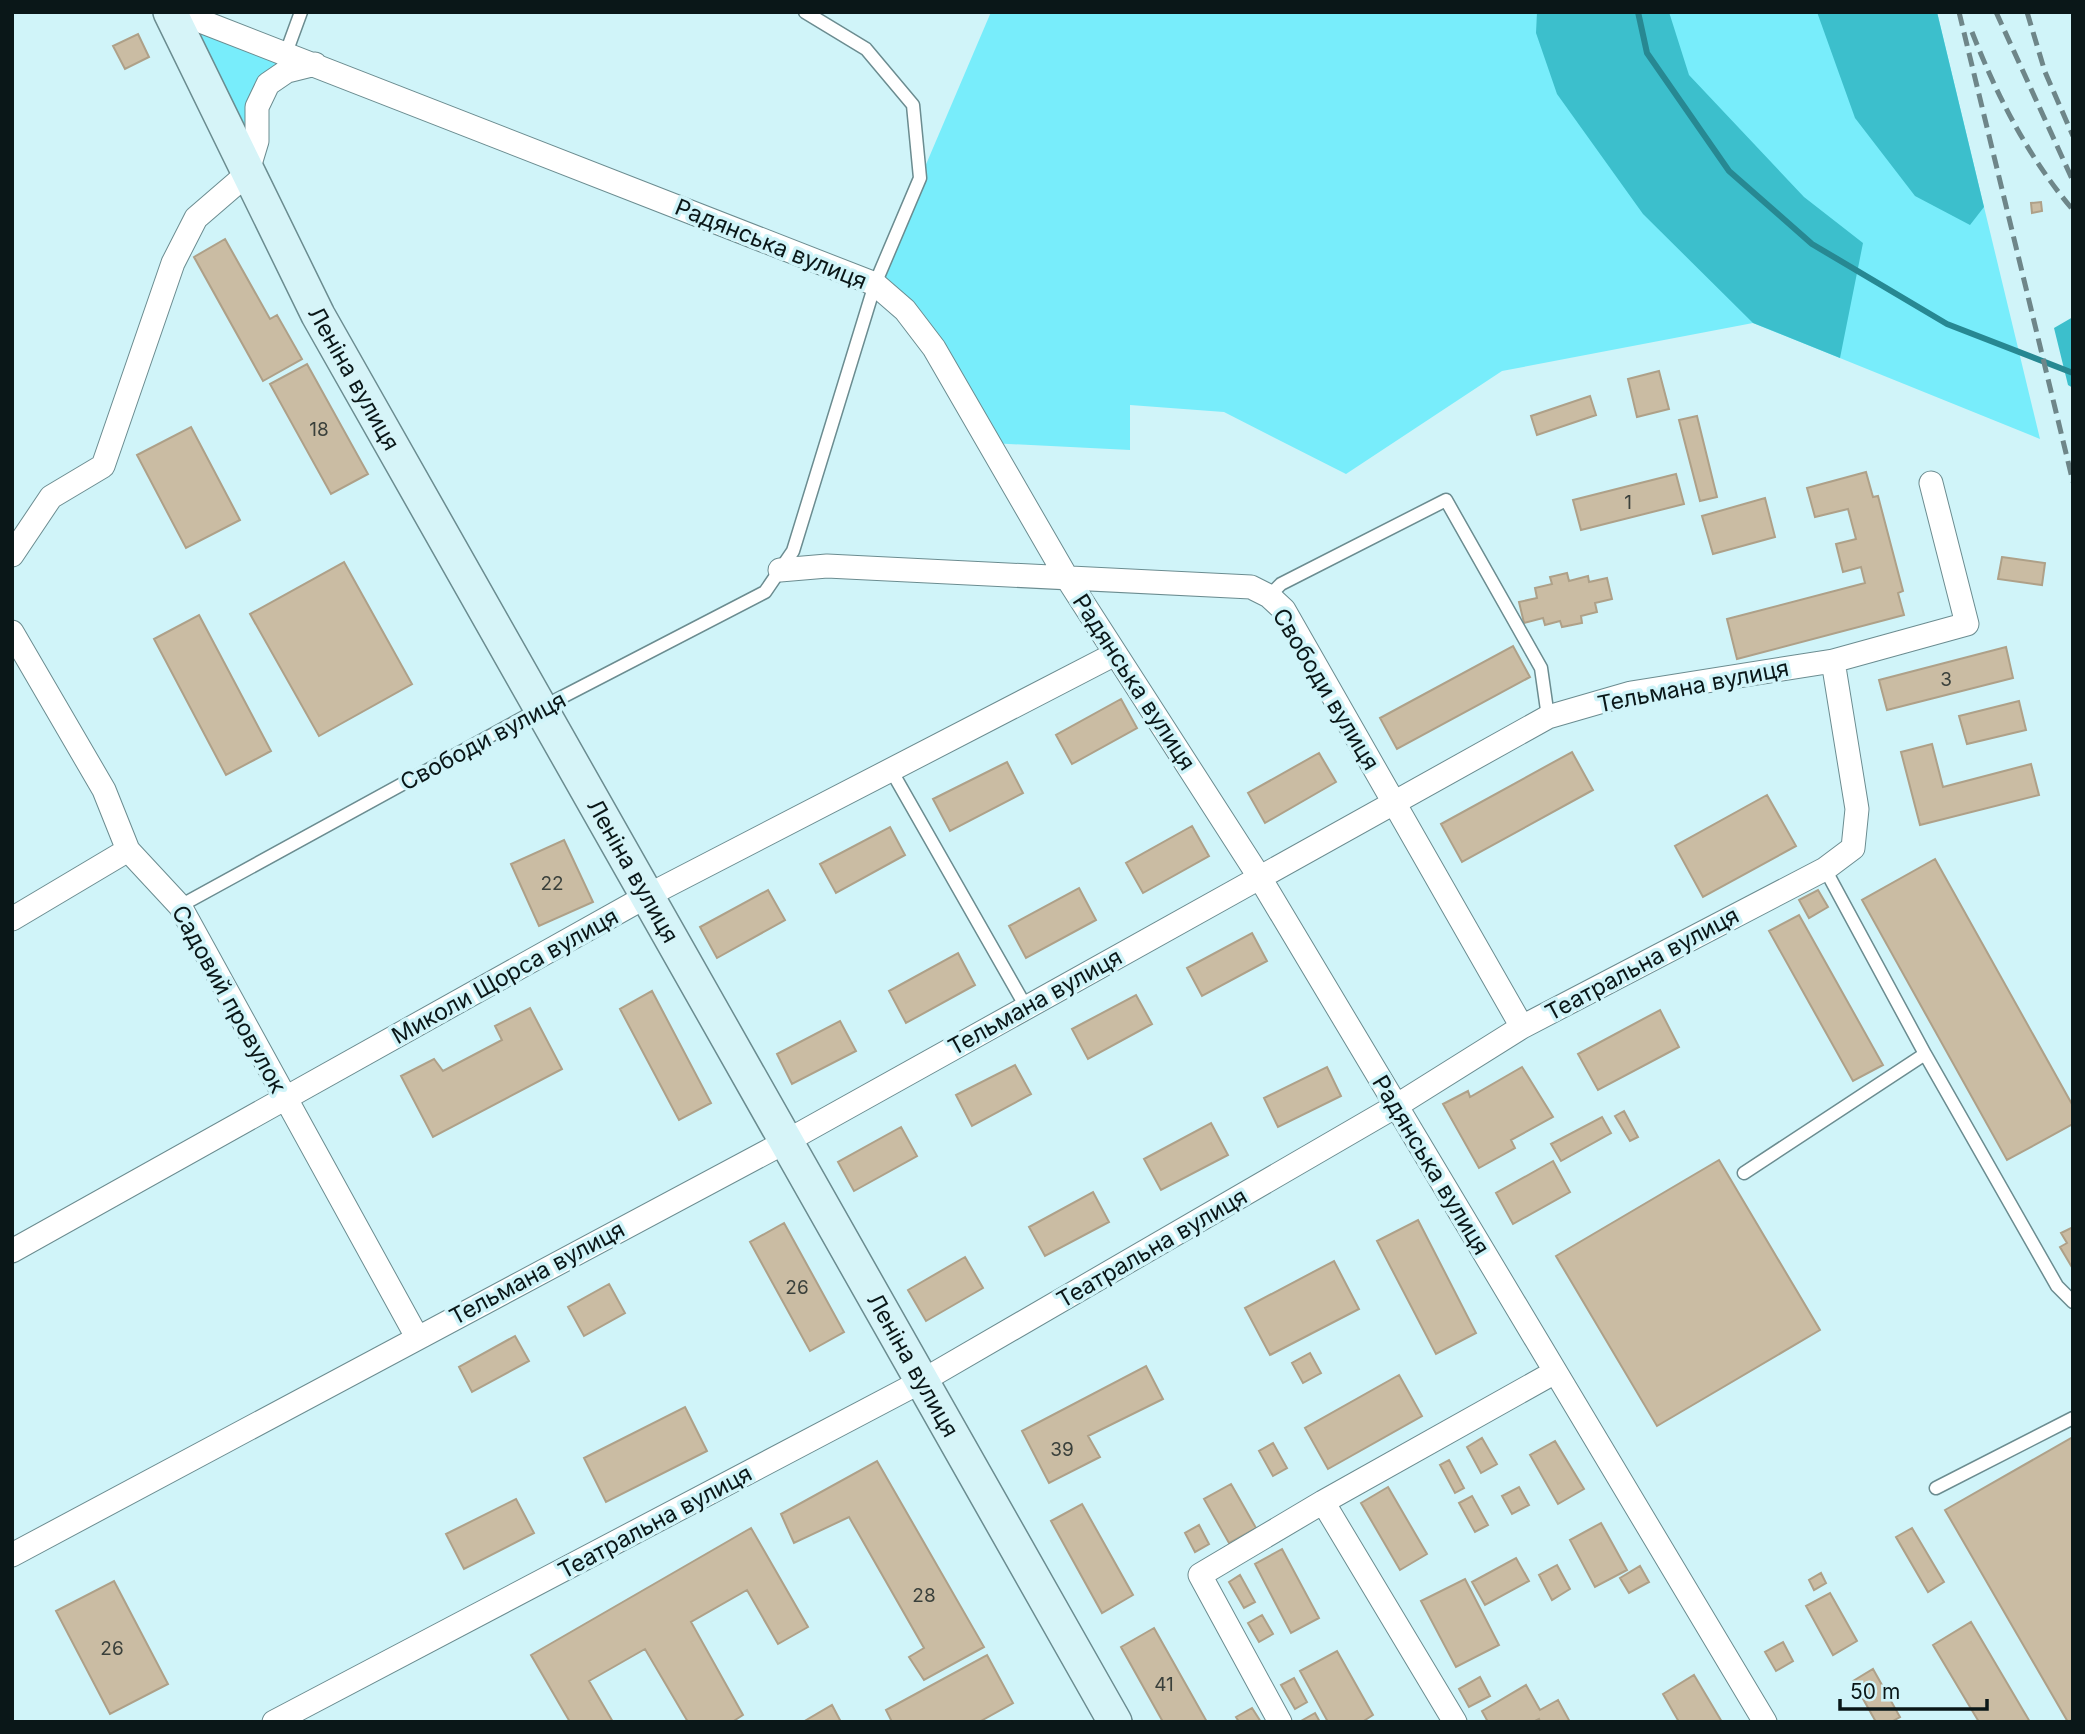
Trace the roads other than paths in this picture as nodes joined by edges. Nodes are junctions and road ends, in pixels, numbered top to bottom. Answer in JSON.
{"nodes":[{"id":1,"x":170,"y":12,"type":"edge"},
{"id":2,"x":188,"y":12,"type":"edge"},
{"id":3,"x":301,"y":12,"type":"edge"},
{"id":4,"x":805,"y":12,"type":"edge"},
{"id":5,"x":286,"y":53,"type":"junction"},
{"id":6,"x":315,"y":64,"type":"junction"},
{"id":7,"x":247,"y":174,"type":"junction"},
{"id":8,"x":875,"y":284,"type":"junction"},
{"id":9,"x":1931,"y":483,"type":"dead end"},
{"id":10,"x":12,"y":555,"type":"edge"},
{"id":11,"x":780,"y":570,"type":"junction"},
{"id":12,"x":1068,"y":578,"type":"junction"},
{"id":13,"x":1269,"y":596,"type":"junction"},
{"id":14,"x":12,"y":632,"type":"edge"},
{"id":15,"x":1115,"y":654,"type":"junction"},
{"id":16,"x":1833,"y":660,"type":"junction"},
{"id":17,"x":541,"y":708,"type":"junction"},
{"id":18,"x":1548,"y":717,"type":"junction"},
{"id":19,"x":891,"y":770,"type":"junction"},
{"id":20,"x":1392,"y":802,"type":"junction"},
{"id":21,"x":128,"y":850,"type":"junction"},
{"id":22,"x":1825,"y":869,"type":"junction"},
{"id":23,"x":1260,"y":878,"type":"junction"},
{"id":24,"x":648,"y":896,"type":"junction"},
{"id":25,"x":180,"y":906,"type":"junction"},
{"id":26,"x":12,"y":919,"type":"edge"},
{"id":27,"x":1026,"y":1007,"type":"junction"},
{"id":28,"x":1522,"y":1027,"type":"junction"},
{"id":29,"x":1925,"y":1054,"type":"junction"},
{"id":30,"x":285,"y":1098,"type":"junction"},
{"id":31,"x":1396,"y":1106,"type":"junction"},
{"id":32,"x":787,"y":1141,"type":"junction"},
{"id":33,"x":1744,"y":1173,"type":"dead end"},
{"id":34,"x":12,"y":1251,"type":"edge"},
{"id":35,"x":2073,"y":1302,"type":"edge"},
{"id":36,"x":417,"y":1337,"type":"junction"},
{"id":37,"x":1555,"y":1372,"type":"junction"},
{"id":38,"x":922,"y":1381,"type":"junction"},
{"id":39,"x":2073,"y":1418,"type":"edge"},
{"id":40,"x":1936,"y":1488,"type":"dead end"},
{"id":41,"x":1323,"y":1502,"type":"junction"},
{"id":42,"x":12,"y":1555,"type":"edge"},
{"id":43,"x":274,"y":1722,"type":"edge"},
{"id":44,"x":1115,"y":1722,"type":"edge"},
{"id":45,"x":1280,"y":1722,"type":"edge"},
{"id":46,"x":1455,"y":1722,"type":"edge"},
{"id":47,"x":1765,"y":1722,"type":"edge"}],
"edges":[{"from":1,"to":7,"type":"street","name":"Леніна вулиця"},
{"from":2,"to":5,"type":"street","name":"Радянська вулиця"},
{"from":3,"to":5,"type":"lane"},
{"from":4,"to":8,"type":"lane","name":"Свободи вулиця"},
{"from":5,"to":6,"type":"street","name":"Радянська вулиця"},
{"from":6,"to":7,"type":"street"},
{"from":6,"to":8,"type":"street","name":"Радянська вулиця"},
{"from":7,"to":10,"type":"street"},
{"from":7,"to":17,"type":"street","name":"Леніна вулиця"},
{"from":8,"to":11,"type":"lane","name":"Свободи вулиця"},
{"from":8,"to":12,"type":"street","name":"Радянська вулиця"},
{"from":9,"to":16,"type":"street","name":"Тельмана вулиця"},
{"from":11,"to":12,"type":"street","name":"Свободи вулиця"},
{"from":11,"to":17,"type":"lane","name":"Свободи вулиця"},
{"from":12,"to":13,"type":"street","name":"Свободи вулиця"},
{"from":12,"to":15,"type":"street","name":"Радянська вулиця"},
{"from":13,"to":18,"type":"lane"},
{"from":13,"to":20,"type":"street","name":"Свободи вулиця"},
{"from":14,"to":21,"type":"street","name":"Садовий провулок"},
{"from":15,"to":19,"type":"street","name":"Миколи Щорса вулиця"},
{"from":15,"to":23,"type":"street","name":"Радянська вулиця"},
{"from":16,"to":18,"type":"street","name":"Тельмана вулиця"},
{"from":16,"to":22,"type":"street","name":"Театральна вулиця"},
{"from":17,"to":24,"type":"street","name":"Леніна вулиця"},
{"from":17,"to":25,"type":"lane","name":"Свободи вулиця"},
{"from":18,"to":20,"type":"street","name":"Тельмана вулиця"},
{"from":19,"to":24,"type":"street","name":"Миколи Щорса вулиця"},
{"from":19,"to":27,"type":"lane"},
{"from":20,"to":23,"type":"street","name":"Тельмана вулиця"},
{"from":20,"to":28,"type":"street","name":"Свободи вулиця"},
{"from":21,"to":25,"type":"street","name":"Садовий провулок"},
{"from":21,"to":26,"type":"street"},
{"from":22,"to":28,"type":"street","name":"Театральна вулиця"},
{"from":22,"to":29,"type":"lane"},
{"from":23,"to":27,"type":"street","name":"Тельмана вулиця"},
{"from":23,"to":31,"type":"street","name":"Радянська вулиця"},
{"from":24,"to":30,"type":"street","name":"Миколи Щорса вулиця"},
{"from":24,"to":32,"type":"street","name":"Леніна вулиця"},
{"from":25,"to":30,"type":"street","name":"Садовий провулок"},
{"from":27,"to":32,"type":"street","name":"Тельмана вулиця"},
{"from":28,"to":31,"type":"street","name":"Театральна вулиця"},
{"from":29,"to":33,"type":"lane"},
{"from":29,"to":35,"type":"lane"},
{"from":30,"to":34,"type":"street","name":"Миколи Щорса вулиця"},
{"from":30,"to":36,"type":"street","name":"Садовий провулок"},
{"from":31,"to":37,"type":"street","name":"Радянська вулиця"},
{"from":31,"to":38,"type":"street","name":"Театральна вулиця"},
{"from":32,"to":36,"type":"street","name":"Тельмана вулиця"},
{"from":32,"to":38,"type":"street","name":"Леніна вулиця"},
{"from":36,"to":42,"type":"street","name":"Тельмана вулиця"},
{"from":37,"to":41,"type":"street"},
{"from":37,"to":47,"type":"street","name":"Радянська вулиця"},
{"from":38,"to":43,"type":"street","name":"Театральна вулиця"},
{"from":38,"to":44,"type":"street","name":"Леніна вулиця"},
{"from":39,"to":40,"type":"lane"},
{"from":41,"to":45,"type":"street"},
{"from":41,"to":46,"type":"street"}]}
